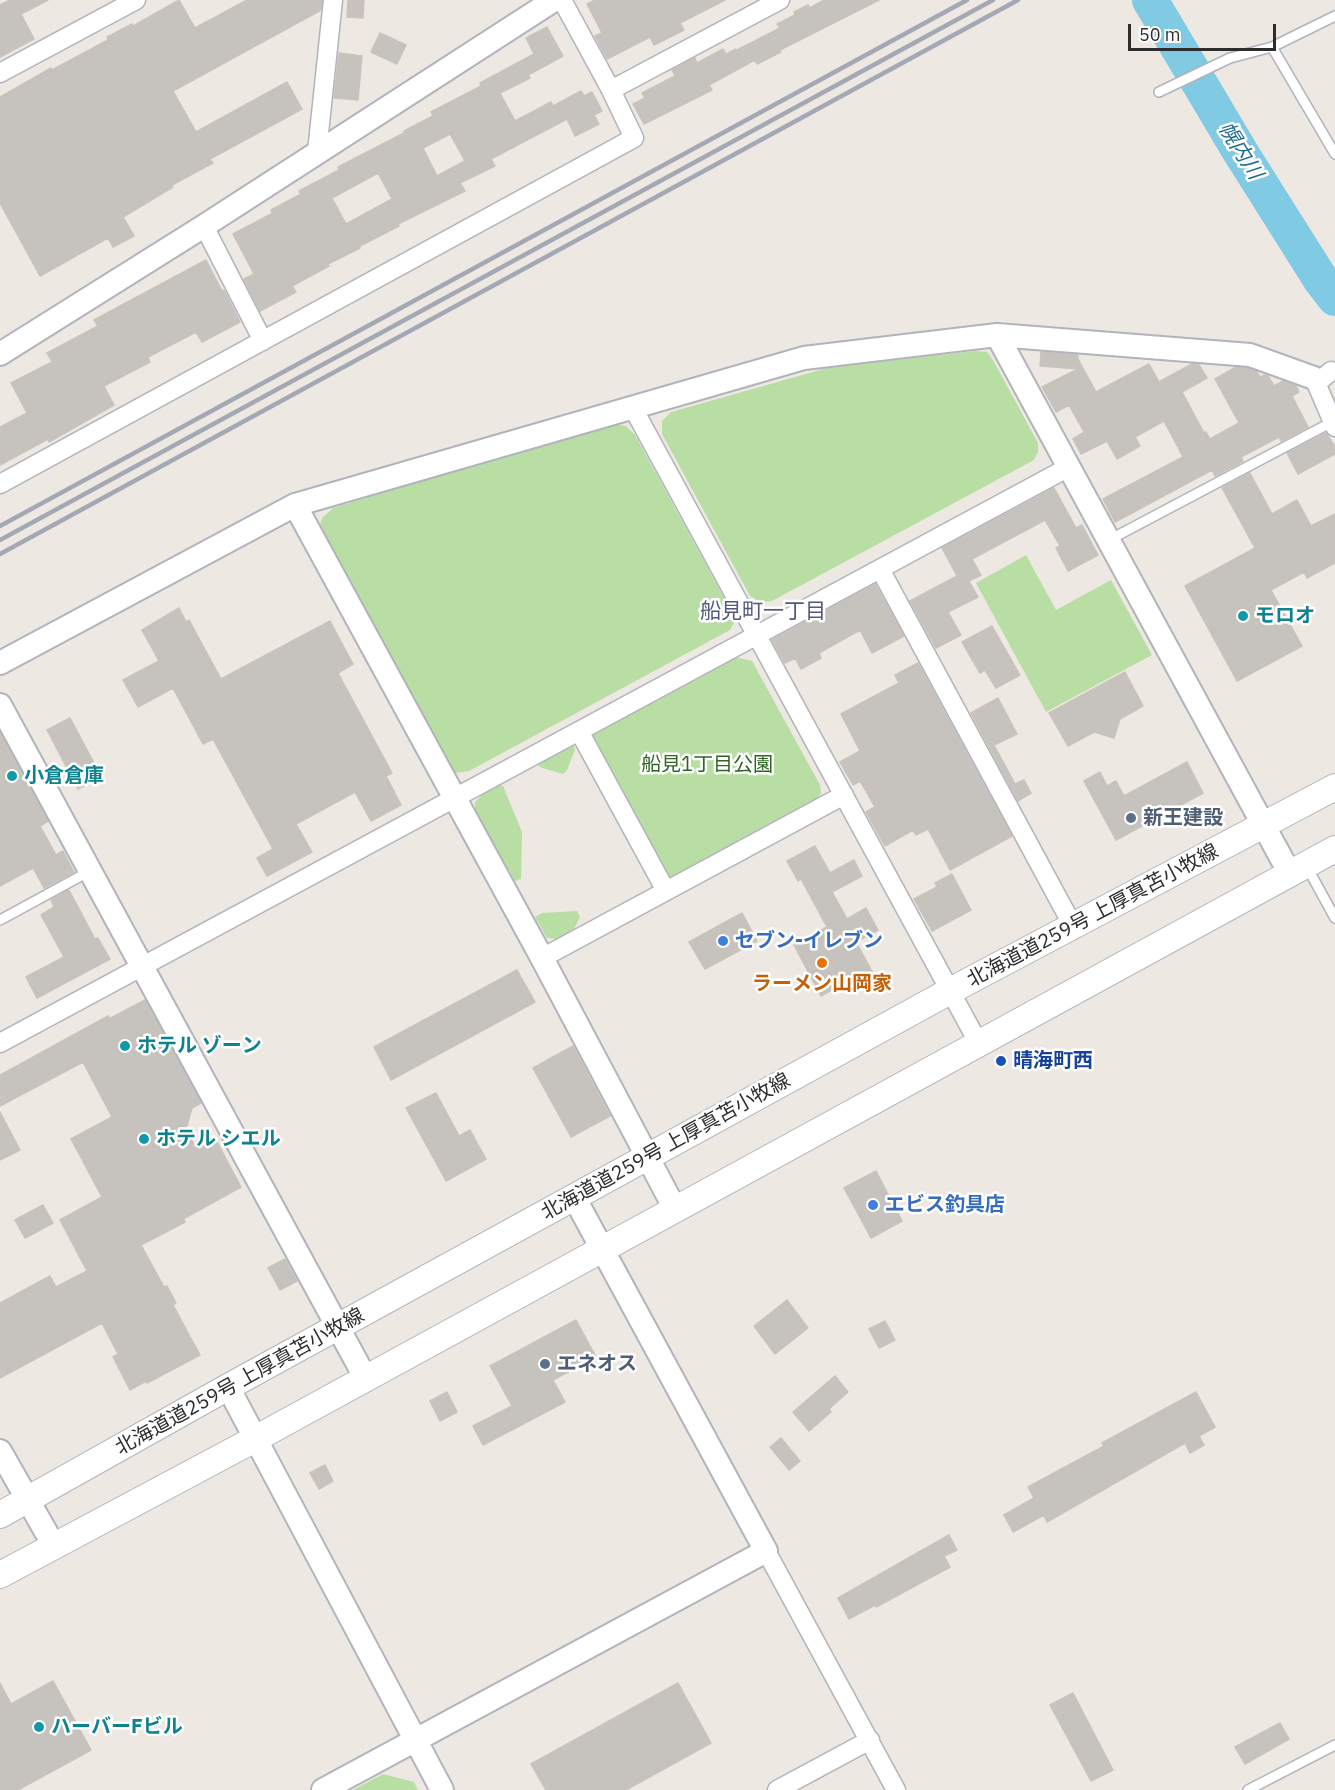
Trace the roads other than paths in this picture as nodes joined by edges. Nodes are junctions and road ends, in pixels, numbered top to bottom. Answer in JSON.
{"nodes":[{"id":1,"x":136,"y":0,"type":"edge"},
{"id":2,"x":333,"y":0,"type":"edge"},
{"id":3,"x":554,"y":0,"type":"edge"},
{"id":4,"x":562,"y":0,"type":"edge"},
{"id":5,"x":780,"y":0,"type":"edge"},
{"id":6,"x":1335,"y":16,"type":"edge"},
{"id":7,"x":1272,"y":47,"type":"junction"},
{"id":8,"x":0,"y":73,"type":"edge"},
{"id":9,"x":611,"y":90,"type":"junction"},
{"id":10,"x":1159,"y":92,"type":"dead end"},
{"id":11,"x":317,"y":152,"type":"junction"},
{"id":12,"x":1335,"y":154,"type":"edge"},
{"id":13,"x":204,"y":226,"type":"junction"},
{"id":14,"x":997,"y":335,"type":"junction"},
{"id":15,"x":264,"y":341,"type":"junction"},
{"id":16,"x":0,"y":354,"type":"edge"},
{"id":17,"x":1324,"y":375,"type":"edge"},
{"id":18,"x":633,"y":408,"type":"junction"},
{"id":19,"x":1333,"y":424,"type":"edge"},
{"id":20,"x":1069,"y":466,"type":"junction"},
{"id":21,"x":0,"y":484,"type":"edge"},
{"id":22,"x":295,"y":505,"type":"junction"},
{"id":23,"x":1109,"y":540,"type":"junction"},
{"id":24,"x":880,"y":569,"type":"junction"},
{"id":25,"x":757,"y":635,"type":"junction"},
{"id":26,"x":0,"y":663,"type":"edge"},
{"id":27,"x":0,"y":705,"type":"edge"},
{"id":28,"x":579,"y":731,"type":"junction"},
{"id":29,"x":1335,"y":787,"type":"edge"},
{"id":30,"x":844,"y":795,"type":"junction"},
{"id":31,"x":455,"y":798,"type":"junction"},
{"id":32,"x":1264,"y":825,"type":"junction"},
{"id":33,"x":1335,"y":849,"type":"edge"},
{"id":34,"x":1298,"y":869,"type":"junction"},
{"id":35,"x":91,"y":871,"type":"junction"},
{"id":36,"x":666,"y":891,"type":"junction"},
{"id":37,"x":1335,"y":918,"type":"edge"},
{"id":38,"x":0,"y":920,"type":"edge"},
{"id":39,"x":1073,"y":926,"type":"junction"},
{"id":40,"x":542,"y":958,"type":"junction"},
{"id":41,"x":142,"y":967,"type":"junction"},
{"id":42,"x":950,"y":991,"type":"junction"},
{"id":43,"x":0,"y":1044,"type":"edge"},
{"id":44,"x":979,"y":1044,"type":"junction"},
{"id":45,"x":648,"y":1157,"type":"junction"},
{"id":46,"x":574,"y":1197,"type":"junction"},
{"id":47,"x":675,"y":1209,"type":"junction"},
{"id":48,"x":602,"y":1250,"type":"junction"},
{"id":49,"x":338,"y":1327,"type":"junction"},
{"id":50,"x":366,"y":1379,"type":"junction"},
{"id":51,"x":228,"y":1387,"type":"junction"},
{"id":52,"x":255,"y":1439,"type":"junction"},
{"id":53,"x":0,"y":1451,"type":"edge"},
{"id":54,"x":28,"y":1500,"type":"junction"},
{"id":55,"x":0,"y":1515,"type":"edge"},
{"id":56,"x":54,"y":1546,"type":"junction"},
{"id":57,"x":766,"y":1551,"type":"junction"},
{"id":58,"x":0,"y":1575,"type":"edge"},
{"id":59,"x":415,"y":1740,"type":"junction"},
{"id":60,"x":870,"y":1740,"type":"junction"},
{"id":61,"x":1335,"y":1745,"type":"edge"},
{"id":62,"x":323,"y":1790,"type":"edge"},
{"id":63,"x":442,"y":1790,"type":"edge"},
{"id":64,"x":777,"y":1790,"type":"edge"},
{"id":65,"x":896,"y":1790,"type":"edge"},
{"id":66,"x":1248,"y":1790,"type":"edge"}],
"edges":[{"from":1,"to":8,"type":"street"},
{"from":2,"to":11,"type":"street"},
{"from":3,"to":11,"type":"street"},
{"from":4,"to":9,"type":"street"},
{"from":5,"to":9,"type":"street"},
{"from":6,"to":7,"type":"lane"},
{"from":7,"to":10,"type":"lane"},
{"from":7,"to":12,"type":"lane"},
{"from":9,"to":15,"type":"street"},
{"from":11,"to":13,"type":"street"},
{"from":13,"to":15,"type":"street"},
{"from":13,"to":16,"type":"street"},
{"from":14,"to":17,"type":"street"},
{"from":14,"to":18,"type":"street"},
{"from":14,"to":20,"type":"street"},
{"from":15,"to":21,"type":"street"},
{"from":17,"to":19,"type":"street"},
{"from":18,"to":22,"type":"street"},
{"from":18,"to":25,"type":"street"},
{"from":19,"to":23,"type":"lane"},
{"from":20,"to":23,"type":"street"},
{"from":20,"to":24,"type":"street"},
{"from":22,"to":26,"type":"street"},
{"from":22,"to":31,"type":"street"},
{"from":23,"to":32,"type":"street"},
{"from":24,"to":25,"type":"street"},
{"from":24,"to":39,"type":"street"},
{"from":25,"to":28,"type":"street"},
{"from":25,"to":30,"type":"street"},
{"from":27,"to":35,"type":"street"},
{"from":28,"to":31,"type":"street"},
{"from":28,"to":36,"type":"street"},
{"from":29,"to":32,"type":"main road","name":"北海道道259号 上厚真苫小牧線"},
{"from":30,"to":36,"type":"street"},
{"from":30,"to":42,"type":"street"},
{"from":31,"to":40,"type":"street"},
{"from":31,"to":41,"type":"street"},
{"from":32,"to":34,"type":"street"},
{"from":32,"to":39,"type":"main road","name":"北海道道259号 上厚真苫小牧線"},
{"from":33,"to":34,"type":"main road"},
{"from":34,"to":37,"type":"lane"},
{"from":34,"to":44,"type":"main road"},
{"from":35,"to":38,"type":"lane"},
{"from":35,"to":41,"type":"street"},
{"from":36,"to":40,"type":"street"},
{"from":39,"to":42,"type":"main road","name":"北海道道259号 上厚真苫小牧線"},
{"from":40,"to":45,"type":"street"},
{"from":41,"to":43,"type":"street"},
{"from":41,"to":49,"type":"street"},
{"from":42,"to":44,"type":"street"},
{"from":42,"to":45,"type":"main road","name":"北海道道259号 上厚真苫小牧線"},
{"from":44,"to":47,"type":"main road"},
{"from":45,"to":46,"type":"main road","name":"北海道道259号 上厚真苫小牧線"},
{"from":45,"to":47,"type":"street"},
{"from":46,"to":48,"type":"street"},
{"from":46,"to":49,"type":"main road","name":"北海道道259号 上厚真苫小牧線"},
{"from":47,"to":48,"type":"main road"},
{"from":48,"to":50,"type":"main road"},
{"from":48,"to":57,"type":"street"},
{"from":49,"to":50,"type":"street"},
{"from":49,"to":51,"type":"main road","name":"北海道道259号 上厚真苫小牧線"},
{"from":50,"to":52,"type":"main road"},
{"from":51,"to":52,"type":"street"},
{"from":51,"to":54,"type":"main road","name":"北海道道259号 上厚真苫小牧線"},
{"from":52,"to":56,"type":"main road"},
{"from":52,"to":59,"type":"street"},
{"from":53,"to":54,"type":"street"},
{"from":54,"to":55,"type":"main road","name":"北海道道259号 上厚真苫小牧線"},
{"from":54,"to":56,"type":"street"},
{"from":56,"to":58,"type":"main road"},
{"from":57,"to":59,"type":"street"},
{"from":57,"to":60,"type":"street"},
{"from":59,"to":62,"type":"street"},
{"from":59,"to":63,"type":"street"},
{"from":60,"to":64,"type":"street"},
{"from":60,"to":65,"type":"street"},
{"from":61,"to":66,"type":"lane"}]}
